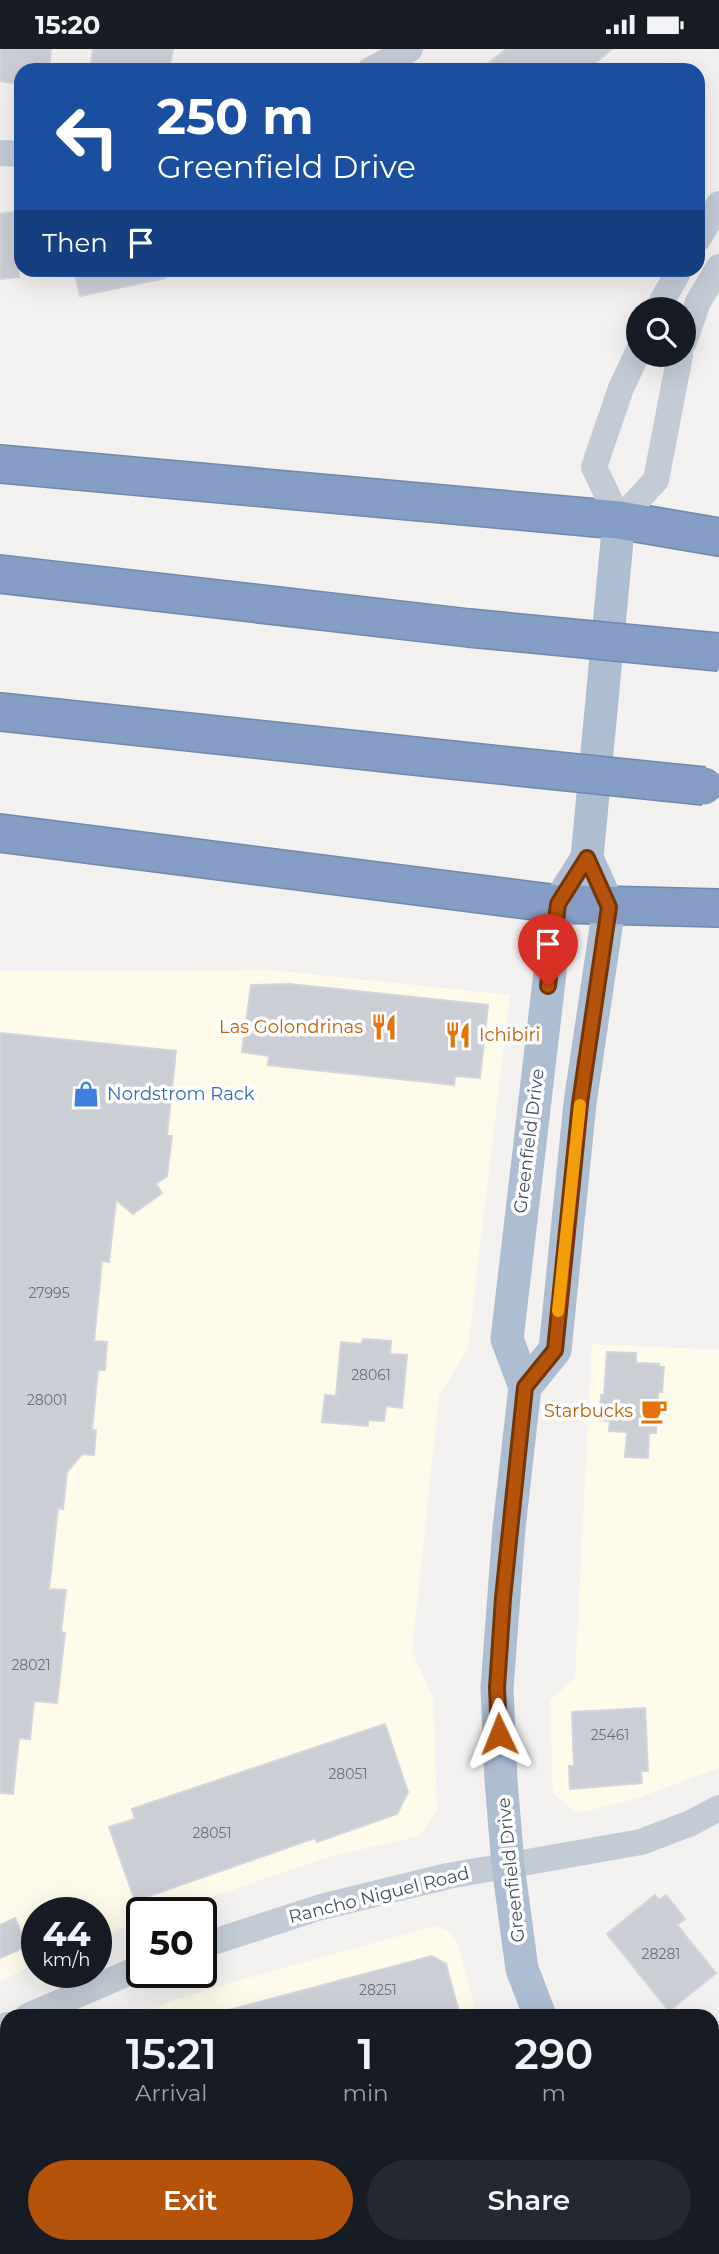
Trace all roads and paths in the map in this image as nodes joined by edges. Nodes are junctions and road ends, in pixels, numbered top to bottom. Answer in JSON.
{"nodes":[{"id":1,"x":410,"y":49,"type":"edge"},
{"id":2,"x":383,"y":63,"type":"edge"},
{"id":3,"x":719,"y":204,"type":"edge"},
{"id":4,"x":705,"y":227,"type":"edge"},
{"id":5,"x":719,"y":267,"type":"edge"},
{"id":6,"x":676,"y":277,"type":"edge"},
{"id":7,"x":664,"y":297,"type":"edge"},
{"id":8,"x":696,"y":308,"type":"edge"},
{"id":9,"x":631,"y":367,"type":"edge"},
{"id":10,"x":678,"y":367,"type":"edge"},
{"id":11,"x":0,"y":464,"type":"edge"},
{"id":12,"x":619,"y":520,"type":"junction"},
{"id":13,"x":719,"y":537,"type":"edge"},
{"id":14,"x":0,"y":574,"type":"edge"},
{"id":15,"x":719,"y":652,"type":"edge"},
{"id":16,"x":0,"y":712,"type":"edge"},
{"id":17,"x":711,"y":787,"type":"edge"},
{"id":18,"x":0,"y":833,"type":"edge"},
{"id":19,"x":587,"y":858,"type":"junction"},
{"id":20,"x":558,"y":904,"type":"junction"},
{"id":21,"x":609,"y":907,"type":"junction"},
{"id":22,"x":719,"y":908,"type":"edge"},
{"id":23,"x":525,"y":1387,"type":"junction"},
{"id":24,"x":719,"y":1808,"type":"edge"},
{"id":25,"x":508,"y":1865,"type":"junction"},
{"id":26,"x":217,"y":1941,"type":"edge"},
{"id":27,"x":126,"y":1974,"type":"edge"},
{"id":28,"x":43,"y":2009,"type":"edge"},
{"id":29,"x":537,"y":2009,"type":"edge"}],
"edges":[{"from":1,"to":2,"type":"street"},
{"from":3,"to":4,"type":"street"},
{"from":5,"to":8,"type":"street"},
{"from":6,"to":7,"type":"street"},
{"from":9,"to":12,"type":"street"},
{"from":10,"to":12,"type":"street"},
{"from":11,"to":12,"type":"highway"},
{"from":12,"to":13,"type":"highway"},
{"from":12,"to":19,"type":"main road","name":"Greenfield Drive"},
{"from":14,"to":15,"type":"highway","bridge":true},
{"from":16,"to":17,"type":"highway","bridge":true},
{"from":18,"to":20,"type":"highway"},
{"from":19,"to":20,"type":"main road","name":"Greenfield Drive"},
{"from":19,"to":21,"type":"main road","name":"Greenfield Drive"},
{"from":20,"to":21,"type":"highway"},
{"from":20,"to":23,"type":"main road","name":"Greenfield Drive"},
{"from":21,"to":22,"type":"highway"},
{"from":21,"to":23,"type":"main road"},
{"from":23,"to":25,"type":"main road","name":"Greenfield Drive"},
{"from":24,"to":25,"type":"street","name":"Rancho Niguel Road"},
{"from":25,"to":26,"type":"street","name":"Rancho Niguel Road"},
{"from":25,"to":29,"type":"main road","name":"Greenfield Drive"},
{"from":27,"to":28,"type":"street"}]}
